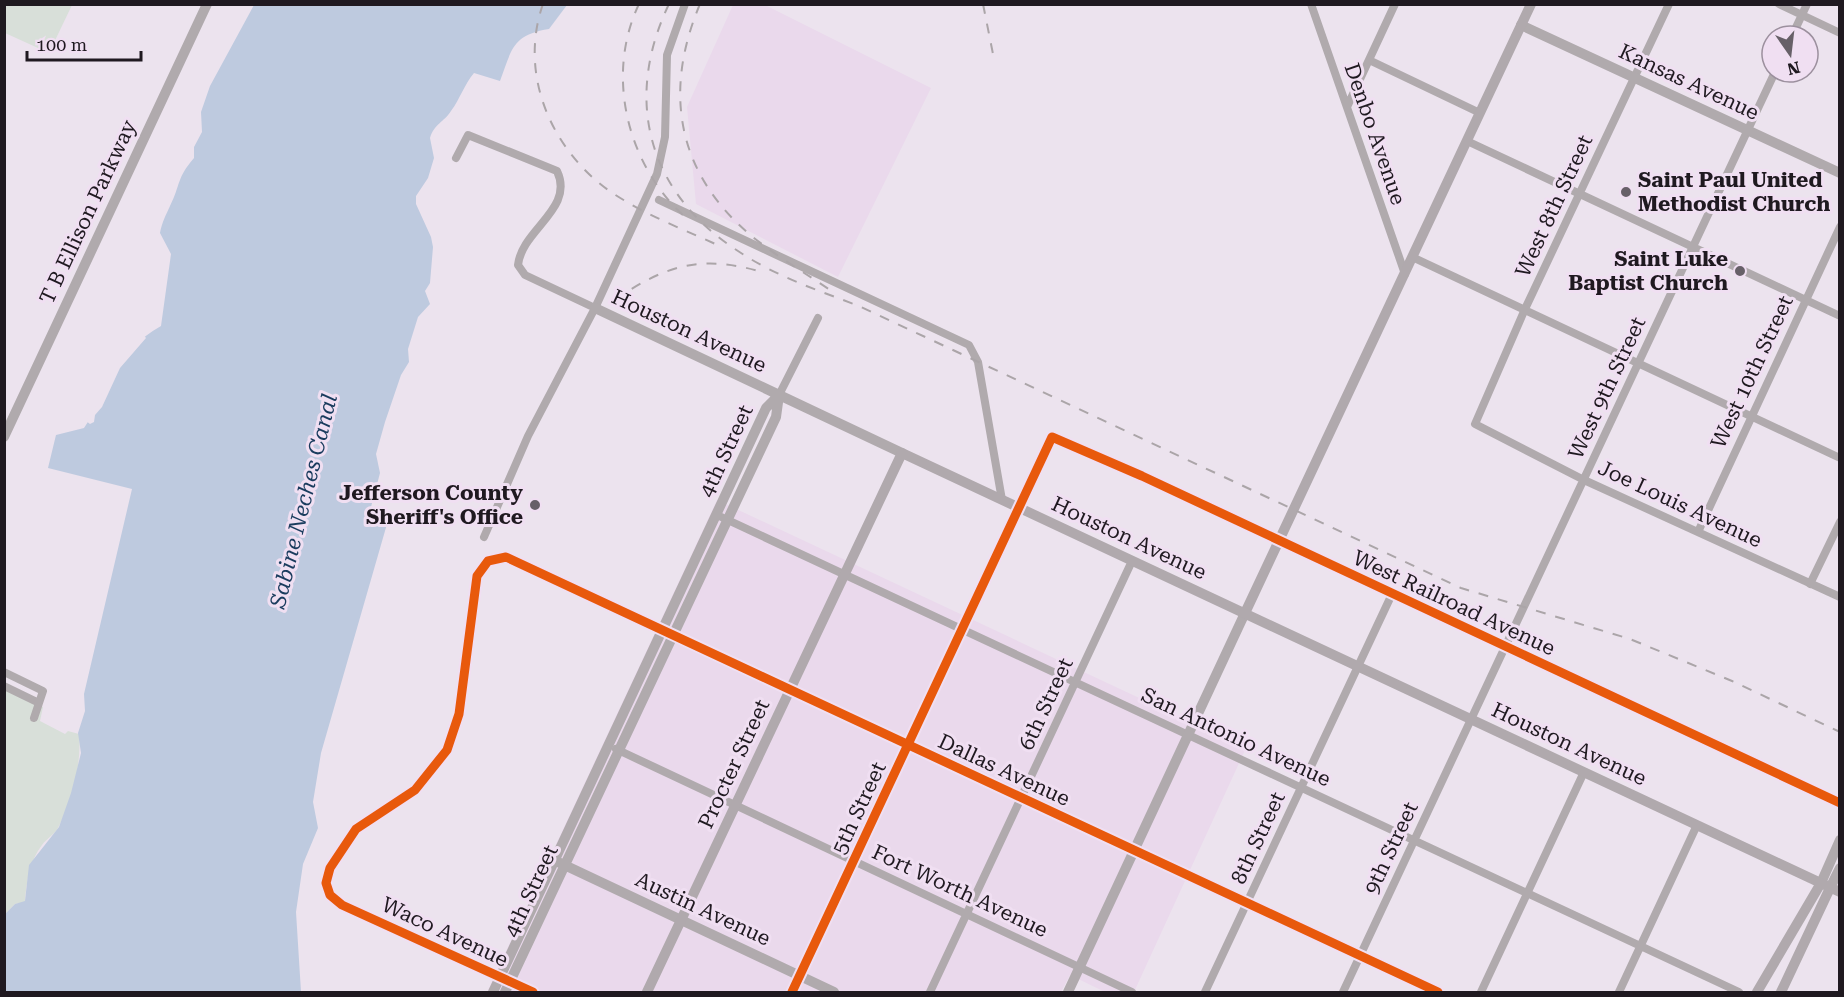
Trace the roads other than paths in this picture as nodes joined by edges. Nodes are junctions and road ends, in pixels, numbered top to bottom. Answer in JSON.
{"nodes":[{"id":1,"x":207,"y":4,"type":"edge"},
{"id":2,"x":685,"y":4,"type":"edge"},
{"id":3,"x":1311,"y":4,"type":"edge"},
{"id":4,"x":1395,"y":4,"type":"edge"},
{"id":5,"x":1531,"y":4,"type":"edge"},
{"id":6,"x":1669,"y":4,"type":"edge"},
{"id":7,"x":1779,"y":4,"type":"edge"},
{"id":8,"x":1807,"y":4,"type":"edge"},
{"id":9,"x":1802,"y":15,"type":"junction"},
{"id":10,"x":1798,"y":24,"type":"edge"},
{"id":11,"x":1521,"y":25,"type":"junction"},
{"id":12,"x":1839,"y":33,"type":"edge"},
{"id":13,"x":1369,"y":60,"type":"junction"},
{"id":14,"x":1634,"y":78,"type":"junction"},
{"id":15,"x":1770,"y":84,"type":"edge"},
{"id":16,"x":1347,"y":107,"type":"junction"},
{"id":17,"x":1480,"y":112,"type":"junction"},
{"id":18,"x":1748,"y":131,"type":"junction"},
{"id":19,"x":1467,"y":141,"type":"junction"},
{"id":20,"x":456,"y":159,"type":"dead end"},
{"id":21,"x":1839,"y":173,"type":"edge"},
{"id":22,"x":1580,"y":195,"type":"junction"},
{"id":23,"x":659,"y":200,"type":"dead end"},
{"id":24,"x":1839,"y":228,"type":"edge"},
{"id":25,"x":1693,"y":248,"type":"junction"},
{"id":26,"x":1412,"y":257,"type":"junction"},
{"id":27,"x":1405,"y":274,"type":"junction"},
{"id":28,"x":1806,"y":301,"type":"junction"},
{"id":29,"x":595,"y":308,"type":"junction"},
{"id":30,"x":1525,"y":309,"type":"junction"},
{"id":31,"x":1839,"y":316,"type":"edge"},
{"id":32,"x":818,"y":318,"type":"dead end"},
{"id":33,"x":1639,"y":363,"type":"junction"},
{"id":34,"x":779,"y":395,"type":"junction"},
{"id":35,"x":1751,"y":417,"type":"junction"},
{"id":36,"x":1475,"y":424,"type":"joint"},
{"id":37,"x":4,"y":436,"type":"edge"},
{"id":38,"x":1052,"y":437,"type":"joint"},
{"id":39,"x":902,"y":453,"type":"junction"},
{"id":40,"x":1839,"y":458,"type":"edge"},
{"id":41,"x":1584,"y":480,"type":"junction"},
{"id":42,"x":1002,"y":500,"type":"junction"},
{"id":43,"x":1019,"y":508,"type":"junction"},
{"id":44,"x":722,"y":517,"type":"junction"},
{"id":45,"x":1839,"y":522,"type":"edge"},
{"id":46,"x":1698,"y":532,"type":"junction"},
{"id":47,"x":484,"y":537,"type":"dead end"},
{"id":48,"x":1279,"y":541,"type":"junction"},
{"id":49,"x":1132,"y":561,"type":"junction"},
{"id":50,"x":844,"y":573,"type":"junction"},
{"id":51,"x":1810,"y":584,"type":"junction"},
{"id":52,"x":1392,"y":594,"type":"junction"},
{"id":53,"x":1839,"y":597,"type":"edge"},
{"id":54,"x":1245,"y":613,"type":"junction"},
{"id":55,"x":963,"y":628,"type":"junction"},
{"id":56,"x":663,"y":629,"type":"junction"},
{"id":57,"x":674,"y":634,"type":"junction"},
{"id":58,"x":1505,"y":647,"type":"junction"},
{"id":59,"x":1358,"y":666,"type":"junction"},
{"id":60,"x":4,"y":672,"type":"edge"},
{"id":61,"x":1076,"y":681,"type":"junction"},
{"id":62,"x":4,"y":686,"type":"edge"},
{"id":63,"x":790,"y":689,"type":"junction"},
{"id":64,"x":37,"y":702,"type":"junction"},
{"id":65,"x":34,"y":718,"type":"dead end"},
{"id":66,"x":1471,"y":719,"type":"junction"},
{"id":67,"x":1189,"y":735,"type":"junction"},
{"id":68,"x":908,"y":745,"type":"junction"},
{"id":69,"x":614,"y":748,"type":"junction"},
{"id":70,"x":1584,"y":772,"type":"junction"},
{"id":71,"x":1301,"y":788,"type":"junction"},
{"id":72,"x":1021,"y":798,"type":"junction"},
{"id":73,"x":1839,"y":803,"type":"edge"},
{"id":74,"x":738,"y":805,"type":"junction"},
{"id":75,"x":1697,"y":825,"type":"junction"},
{"id":76,"x":1839,"y":840,"type":"edge"},
{"id":77,"x":1414,"y":842,"type":"junction"},
{"id":78,"x":1134,"y":851,"type":"junction"},
{"id":79,"x":854,"y":861,"type":"junction"},
{"id":80,"x":559,"y":863,"type":"junction"},
{"id":81,"x":1839,"y":868,"type":"edge"},
{"id":82,"x":1830,"y":888,"type":"edge"},
{"id":83,"x":1527,"y":894,"type":"junction"},
{"id":84,"x":1247,"y":903,"type":"junction"},
{"id":85,"x":342,"y":905,"type":"joint"},
{"id":86,"x":967,"y":914,"type":"junction"},
{"id":87,"x":681,"y":920,"type":"junction"},
{"id":88,"x":1640,"y":947,"type":"junction"},
{"id":89,"x":1361,"y":956,"type":"junction"},
{"id":90,"x":1080,"y":968,"type":"junction"},
{"id":91,"x":800,"y":976,"type":"junction"},
{"id":92,"x":505,"y":980,"type":"junction"},
{"id":93,"x":493,"y":993,"type":"edge"},
{"id":94,"x":505,"y":993,"type":"edge"},
{"id":95,"x":533,"y":993,"type":"edge"},
{"id":96,"x":647,"y":993,"type":"edge"},
{"id":97,"x":792,"y":993,"type":"edge"},
{"id":98,"x":834,"y":993,"type":"edge"},
{"id":99,"x":930,"y":993,"type":"edge"},
{"id":100,"x":1068,"y":993,"type":"edge"},
{"id":101,"x":1132,"y":993,"type":"edge"},
{"id":102,"x":1205,"y":993,"type":"edge"},
{"id":103,"x":1344,"y":993,"type":"edge"},
{"id":104,"x":1438,"y":993,"type":"edge"},
{"id":105,"x":1481,"y":993,"type":"edge"},
{"id":106,"x":1619,"y":993,"type":"edge"},
{"id":107,"x":1739,"y":993,"type":"edge"},
{"id":108,"x":1757,"y":993,"type":"edge"},
{"id":109,"x":1781,"y":993,"type":"edge"}],
"edges":[{"from":1,"to":37,"type":"street","name":"T B Ellison Parkway"},
{"from":2,"to":29,"type":"street"},
{"from":3,"to":16,"type":"street","name":"Denbo Avenue"},
{"from":4,"to":13,"type":"street"},
{"from":5,"to":11,"type":"main road"},
{"from":6,"to":14,"type":"street","name":"West 8th Street"},
{"from":7,"to":9,"type":"street"},
{"from":8,"to":9,"type":"street"},
{"from":9,"to":10,"type":"street"},
{"from":9,"to":12,"type":"street"},
{"from":11,"to":14,"type":"street","name":"Kansas Avenue"},
{"from":11,"to":17,"type":"main road"},
{"from":13,"to":16,"type":"street"},
{"from":13,"to":17,"type":"street"},
{"from":14,"to":18,"type":"street","name":"Kansas Avenue"},
{"from":14,"to":22,"type":"street","name":"West 8th Street"},
{"from":15,"to":18,"type":"street","name":"West 9th Street"},
{"from":16,"to":27,"type":"street","name":"Denbo Avenue"},
{"from":17,"to":19,"type":"main road"},
{"from":18,"to":21,"type":"street","name":"Kansas Avenue"},
{"from":18,"to":25,"type":"street","name":"West 9th Street"},
{"from":19,"to":22,"type":"street"},
{"from":19,"to":26,"type":"main road"},
{"from":20,"to":29,"type":"street","name":"Houston Avenue"},
{"from":22,"to":25,"type":"street"},
{"from":22,"to":30,"type":"street","name":"West 8th Street"},
{"from":23,"to":42,"type":"street"},
{"from":24,"to":28,"type":"street","name":"West 10th Street"},
{"from":25,"to":28,"type":"street"},
{"from":25,"to":33,"type":"street","name":"West 9th Street"},
{"from":26,"to":27,"type":"main road"},
{"from":26,"to":30,"type":"street"},
{"from":27,"to":48,"type":"main road"},
{"from":28,"to":31,"type":"street"},
{"from":28,"to":35,"type":"street","name":"West 10th Street"},
{"from":29,"to":34,"type":"street","name":"Houston Avenue"},
{"from":29,"to":47,"type":"street"},
{"from":30,"to":33,"type":"street"},
{"from":30,"to":36,"type":"street","name":"West 8th Street"},
{"from":32,"to":34,"type":"street"},
{"from":33,"to":35,"type":"street"},
{"from":33,"to":41,"type":"street","name":"West 9th Street"},
{"from":34,"to":39,"type":"street","name":"Houston Avenue"},
{"from":34,"to":44,"type":"street","name":"4th Street"},
{"from":35,"to":40,"type":"street"},
{"from":35,"to":46,"type":"street","name":"West 10th Street"},
{"from":36,"to":41,"type":"street","name":"Joe Louis Avenue"},
{"from":38,"to":43,"type":"street","name":"5th Street"},
{"from":38,"to":48,"type":"street","name":"West Railroad Avenue"},
{"from":39,"to":42,"type":"main road","name":"Houston Avenue"},
{"from":39,"to":50,"type":"main road","name":"Procter Street"},
{"from":41,"to":46,"type":"street","name":"Joe Louis Avenue"},
{"from":41,"to":58,"type":"street","name":"West 9th Street"},
{"from":42,"to":43,"type":"main road","name":"Houston Avenue"},
{"from":43,"to":49,"type":"main road","name":"Houston Avenue"},
{"from":43,"to":55,"type":"street","name":"5th Street"},
{"from":44,"to":50,"type":"street","name":"San Antonio Avenue"},
{"from":44,"to":56,"type":"street","name":"4th Street"},
{"from":44,"to":57,"type":"street","name":"4th Street"},
{"from":45,"to":51,"type":"street"},
{"from":46,"to":51,"type":"street","name":"Joe Louis Avenue"},
{"from":48,"to":52,"type":"street","name":"West Railroad Avenue"},
{"from":48,"to":54,"type":"main road"},
{"from":49,"to":54,"type":"main road","name":"Houston Avenue"},
{"from":49,"to":61,"type":"street","name":"6th Street"},
{"from":50,"to":55,"type":"street","name":"San Antonio Avenue"},
{"from":50,"to":63,"type":"main road","name":"Procter Street"},
{"from":51,"to":53,"type":"street","name":"Joe Louis Avenue"},
{"from":52,"to":58,"type":"street","name":"West Railroad Avenue"},
{"from":52,"to":59,"type":"street"},
{"from":54,"to":59,"type":"main road","name":"Houston Avenue"},
{"from":54,"to":67,"type":"street"},
{"from":55,"to":61,"type":"street","name":"San Antonio Avenue"},
{"from":55,"to":68,"type":"street","name":"5th Street"},
{"from":56,"to":57,"type":"street","name":"Dallas Avenue"},
{"from":56,"to":69,"type":"street","name":"4th Street"},
{"from":56,"to":85,"type":"street","name":"Dallas Avenue"},
{"from":57,"to":63,"type":"street","name":"Dallas Avenue"},
{"from":57,"to":69,"type":"street","name":"4th Street"},
{"from":58,"to":66,"type":"street","name":"West 9th Street"},
{"from":58,"to":73,"type":"street","name":"West Railroad Avenue"},
{"from":59,"to":66,"type":"main road","name":"Houston Avenue"},
{"from":59,"to":71,"type":"street","name":"8th Street"},
{"from":60,"to":64,"type":"street"},
{"from":61,"to":67,"type":"street","name":"San Antonio Avenue"},
{"from":61,"to":72,"type":"street","name":"6th Street"},
{"from":62,"to":64,"type":"street"},
{"from":63,"to":68,"type":"street","name":"Dallas Avenue"},
{"from":63,"to":74,"type":"main road","name":"Procter Street"},
{"from":64,"to":65,"type":"street"},
{"from":66,"to":70,"type":"main road","name":"Houston Avenue"},
{"from":66,"to":77,"type":"street","name":"9th Street"},
{"from":67,"to":71,"type":"street","name":"San Antonio Avenue"},
{"from":67,"to":78,"type":"street"},
{"from":68,"to":72,"type":"street","name":"Dallas Avenue"},
{"from":68,"to":79,"type":"street","name":"5th Street"},
{"from":69,"to":74,"type":"street","name":"Fort Worth Avenue"},
{"from":69,"to":80,"type":"street","name":"4th Street"},
{"from":70,"to":75,"type":"main road","name":"Houston Avenue"},
{"from":70,"to":83,"type":"street"},
{"from":71,"to":77,"type":"street","name":"San Antonio Avenue"},
{"from":71,"to":84,"type":"street","name":"8th Street"},
{"from":72,"to":78,"type":"street","name":"Dallas Avenue"},
{"from":72,"to":86,"type":"street","name":"6th Street"},
{"from":74,"to":79,"type":"street","name":"Fort Worth Avenue"},
{"from":74,"to":87,"type":"main road","name":"Procter Street"},
{"from":75,"to":82,"type":"main road","name":"Houston Avenue"},
{"from":75,"to":88,"type":"street"},
{"from":76,"to":82,"type":"street"},
{"from":77,"to":83,"type":"street","name":"San Antonio Avenue"},
{"from":77,"to":89,"type":"street","name":"9th Street"},
{"from":78,"to":84,"type":"street","name":"Dallas Avenue"},
{"from":78,"to":90,"type":"street"},
{"from":79,"to":86,"type":"street","name":"Fort Worth Avenue"},
{"from":79,"to":91,"type":"street","name":"5th Street"},
{"from":80,"to":87,"type":"street","name":"Austin Avenue"},
{"from":80,"to":92,"type":"street","name":"4th Street"},
{"from":81,"to":82,"type":"street"},
{"from":82,"to":108,"type":"main road"},
{"from":82,"to":109,"type":"main road"},
{"from":83,"to":88,"type":"street","name":"San Antonio Avenue"},
{"from":83,"to":105,"type":"street"},
{"from":84,"to":89,"type":"street","name":"Dallas Avenue"},
{"from":84,"to":102,"type":"street","name":"8th Street"},
{"from":85,"to":92,"type":"street","name":"Waco Avenue"},
{"from":86,"to":90,"type":"street","name":"Fort Worth Avenue"},
{"from":86,"to":99,"type":"street","name":"6th Street"},
{"from":87,"to":91,"type":"street","name":"Austin Avenue"},
{"from":87,"to":96,"type":"main road","name":"Procter Street"},
{"from":88,"to":106,"type":"street"},
{"from":88,"to":107,"type":"street","name":"San Antonio Avenue"},
{"from":89,"to":103,"type":"street","name":"9th Street"},
{"from":89,"to":104,"type":"street","name":"Dallas Avenue"},
{"from":90,"to":100,"type":"street"},
{"from":90,"to":101,"type":"street","name":"Fort Worth Avenue"},
{"from":91,"to":97,"type":"street","name":"5th Street"},
{"from":91,"to":98,"type":"street","name":"Austin Avenue"},
{"from":92,"to":93,"type":"street","name":"4th Street"},
{"from":92,"to":94,"type":"street","name":"4th Street"},
{"from":92,"to":95,"type":"street","name":"Waco Avenue"}]}
